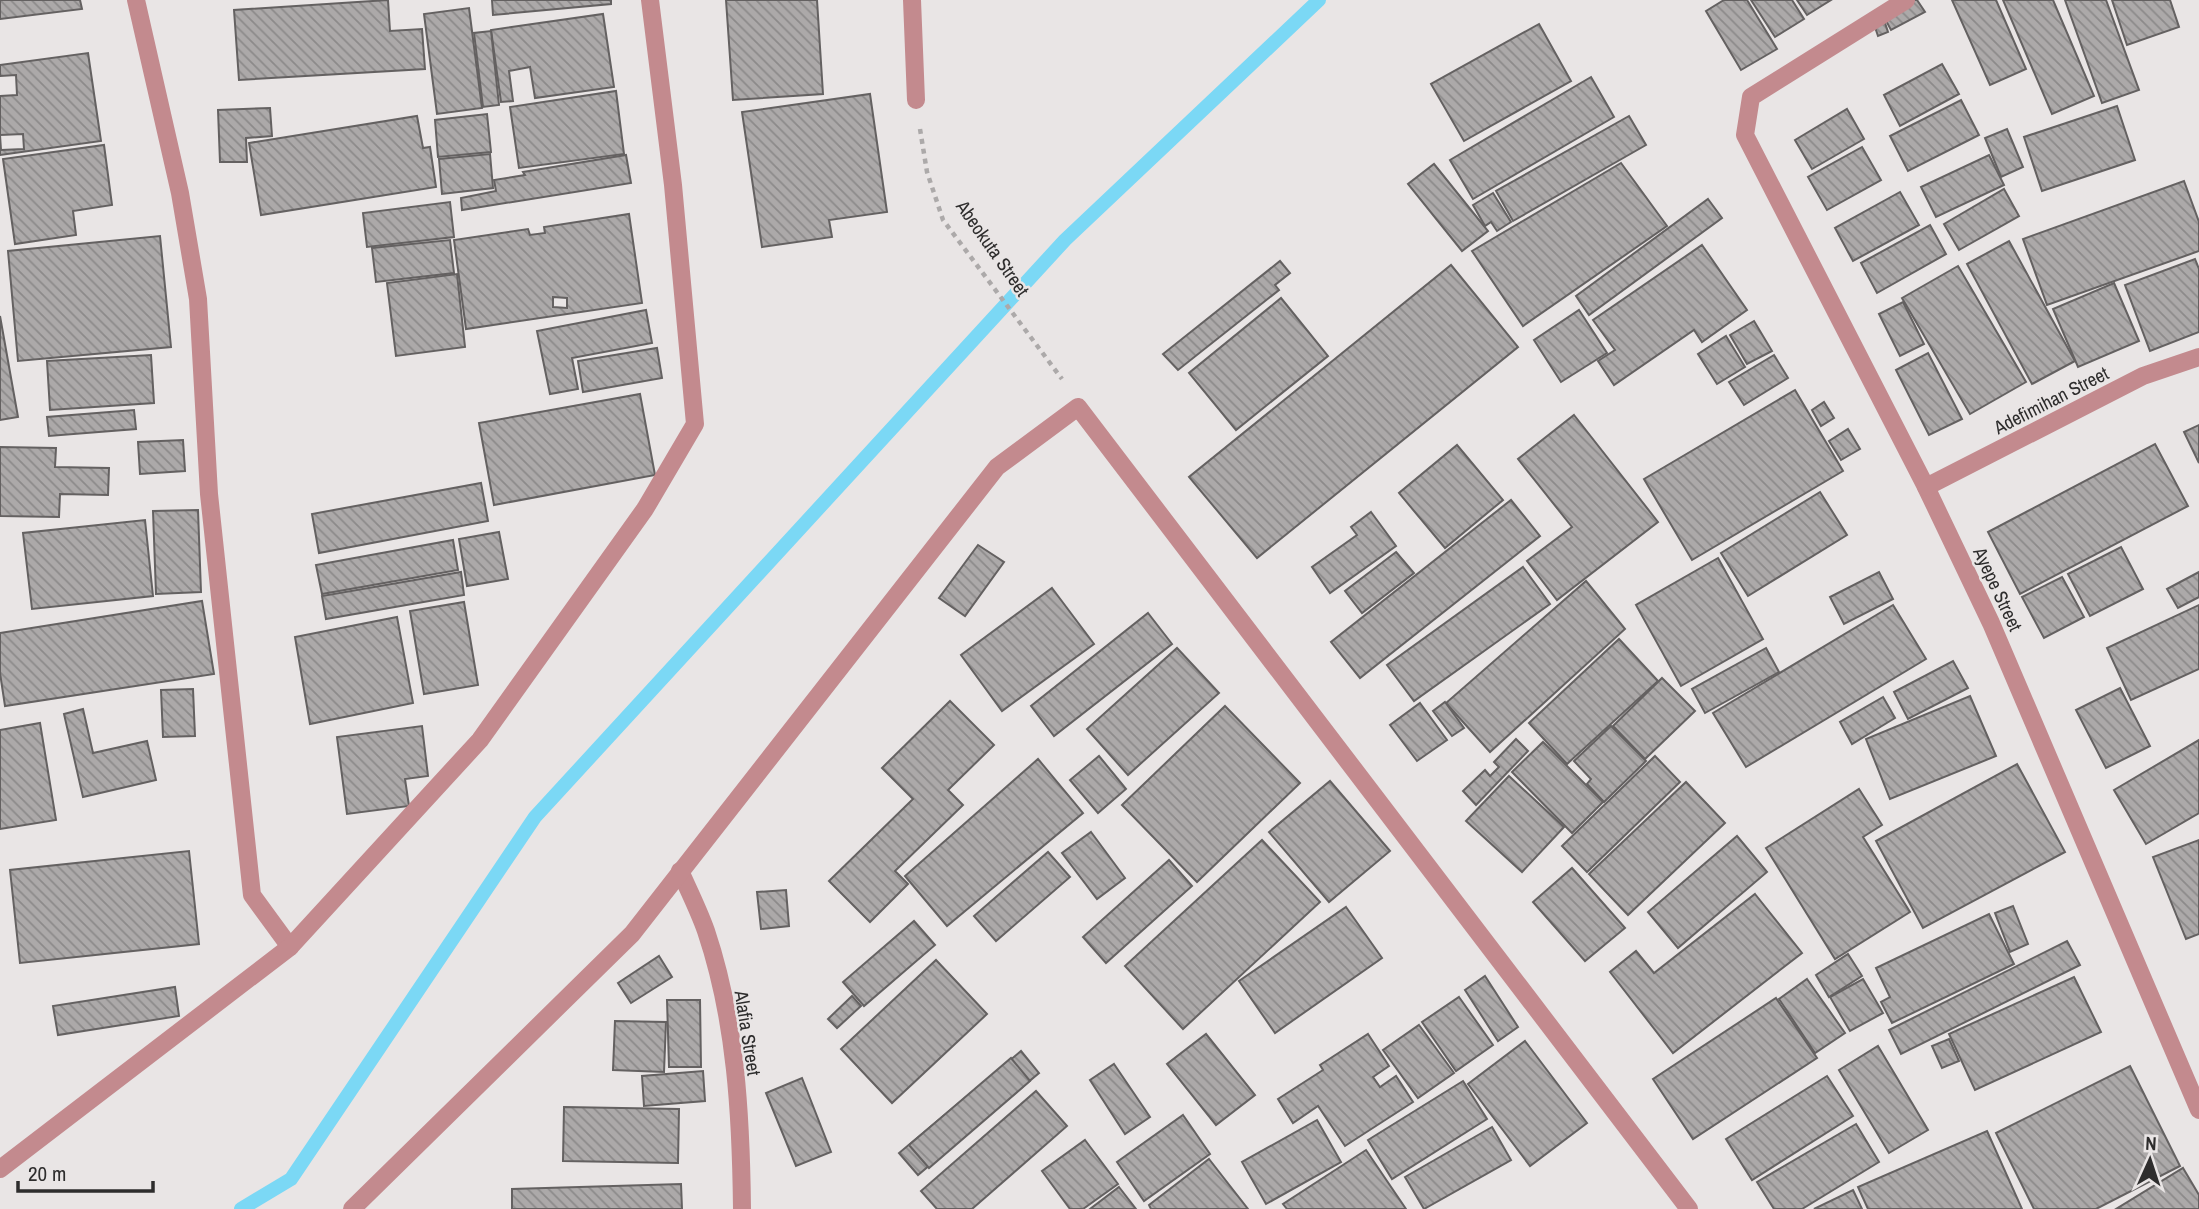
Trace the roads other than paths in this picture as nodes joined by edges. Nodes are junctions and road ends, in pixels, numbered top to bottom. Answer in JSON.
{"nodes":[{"id":1,"x":135,"y":0,"type":"edge"},
{"id":2,"x":650,"y":0,"type":"edge"},
{"id":3,"x":912,"y":0,"type":"edge"},
{"id":4,"x":1906,"y":0,"type":"edge"},
{"id":5,"x":916,"y":100,"type":"road end"},
{"id":6,"x":2199,"y":358,"type":"edge"},
{"id":7,"x":1926,"y":487,"type":"junction"},
{"id":8,"x":680,"y":871,"type":"junction"},
{"id":9,"x":290,"y":947,"type":"junction"},
{"id":10,"x":2199,"y":1110,"type":"edge"},
{"id":11,"x":0,"y":1170,"type":"edge"},
{"id":12,"x":352,"y":1209,"type":"edge"},
{"id":13,"x":742,"y":1209,"type":"edge"},
{"id":14,"x":1689,"y":1209,"type":"edge"}],
"edges":[{"from":1,"to":9,"type":"street"},
{"from":2,"to":9,"type":"street"},
{"from":3,"to":5,"type":"street"},
{"from":4,"to":7,"type":"street","name":"Ayepe Street"},
{"from":6,"to":7,"type":"street","name":"Adefimihan Street"},
{"from":7,"to":10,"type":"street","name":"Ayepe Street"},
{"from":8,"to":12,"type":"street"},
{"from":8,"to":13,"type":"street","name":"Alafia Street"},
{"from":8,"to":14,"type":"street"},
{"from":9,"to":11,"type":"street"}]}
